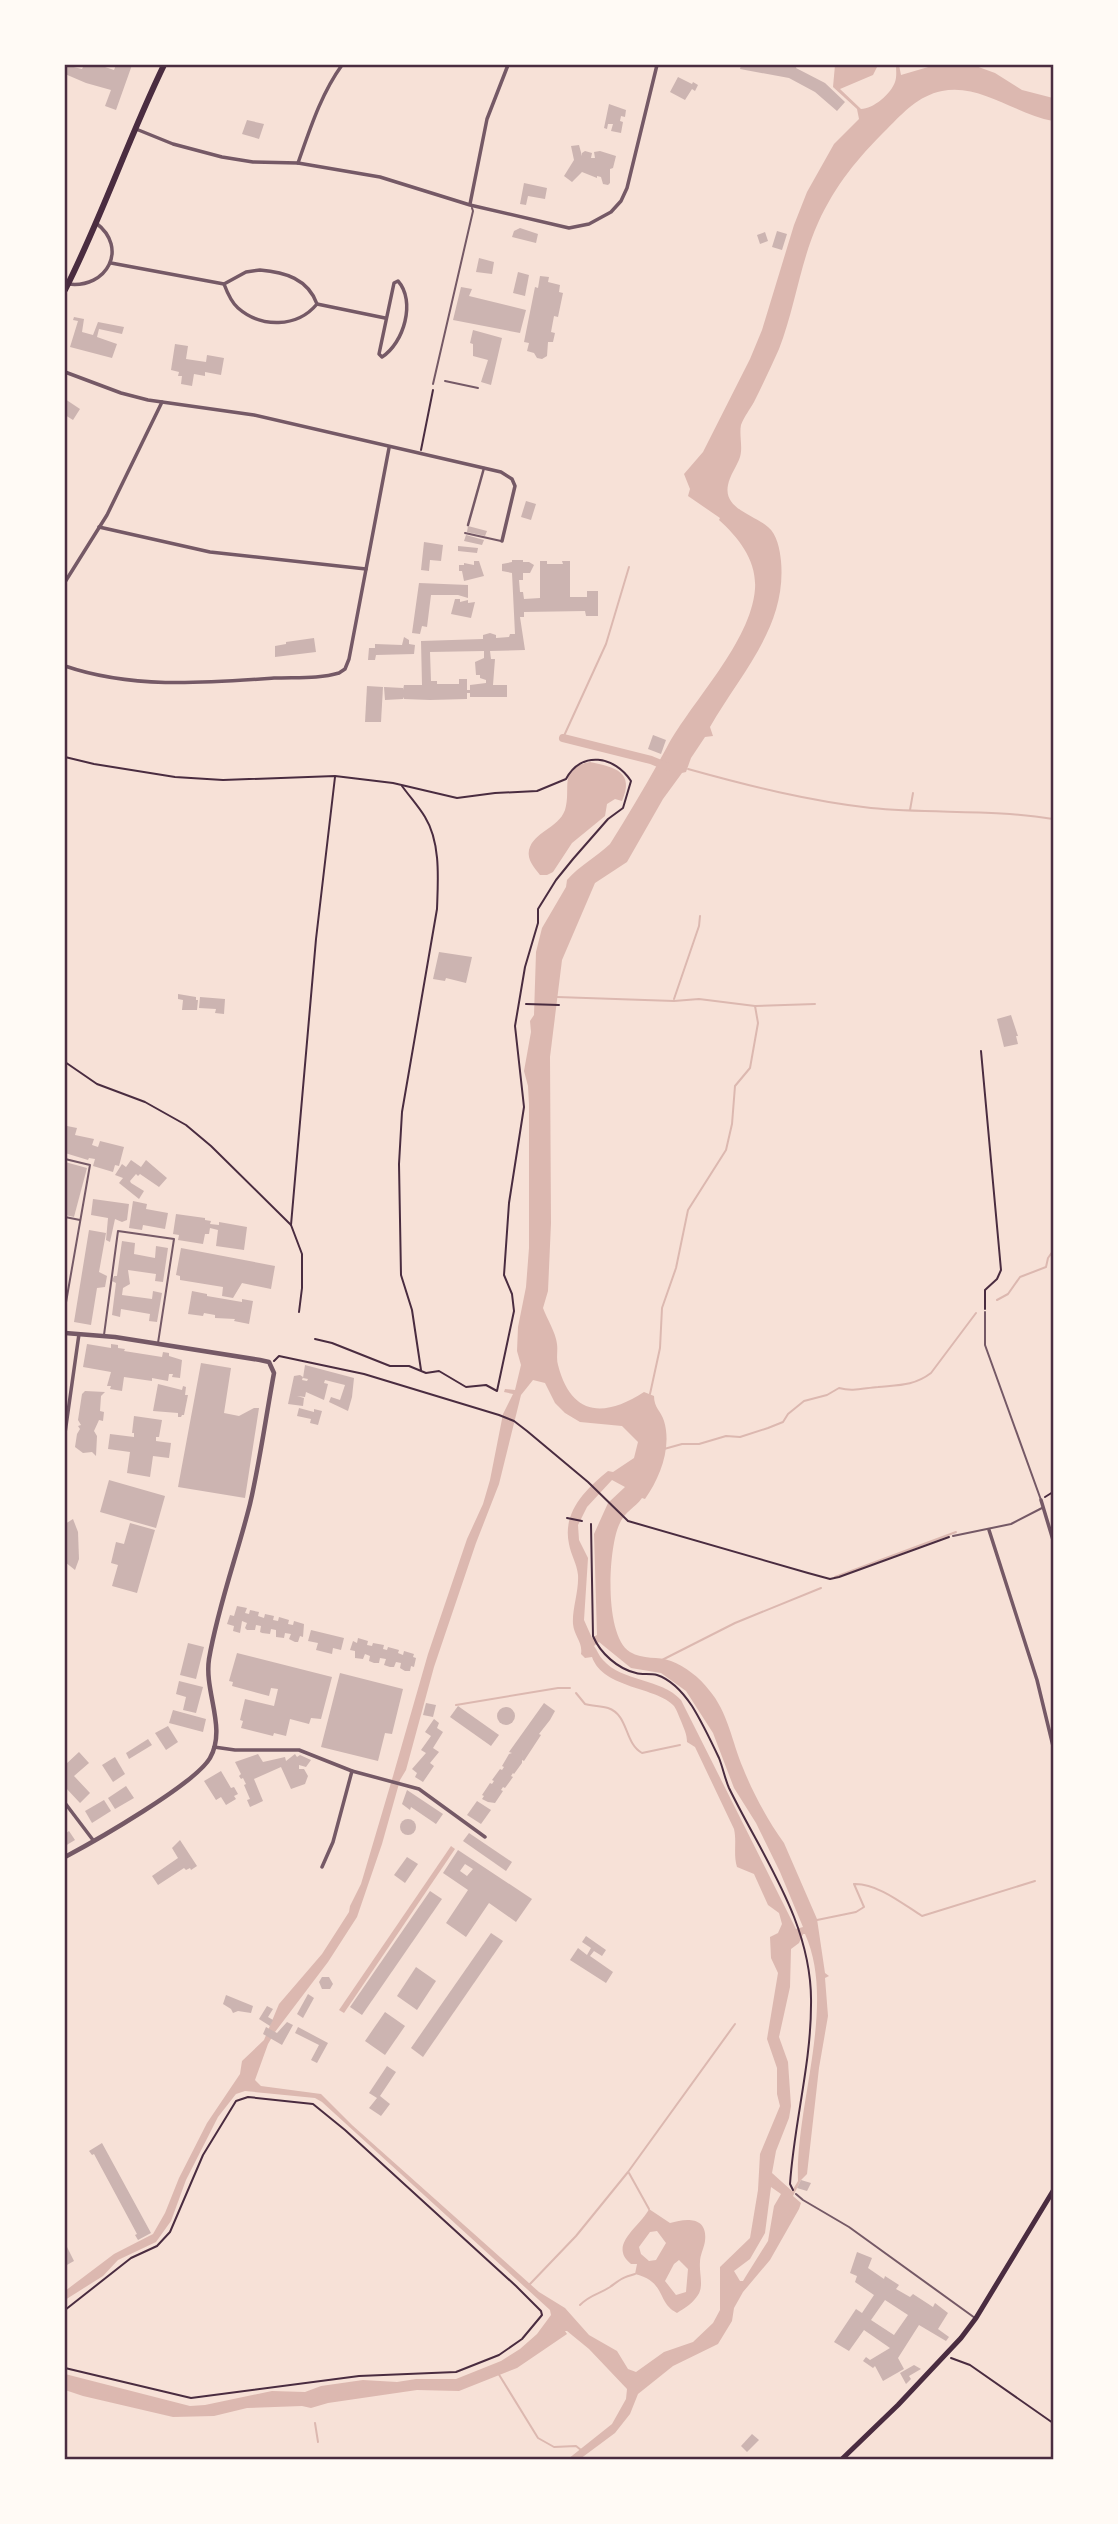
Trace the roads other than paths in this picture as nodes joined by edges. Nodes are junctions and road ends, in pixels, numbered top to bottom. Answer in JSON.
{"nodes":[{"id":1,"x":164,"y":65,"type":"edge"},
{"id":2,"x":342,"y":65,"type":"edge"},
{"id":3,"x":508,"y":65,"type":"edge"},
{"id":4,"x":657,"y":65,"type":"edge"},
{"id":5,"x":134,"y":128,"type":"junction"},
{"id":6,"x":298,"y":163,"type":"junction"},
{"id":7,"x":470,"y":205,"type":"junction"},
{"id":8,"x":96,"y":223,"type":"junction"},
{"id":9,"x":111,"y":263,"type":"junction"},
{"id":10,"x":223,"y":284,"type":"junction"},
{"id":11,"x":66,"y":287,"type":"edge"},
{"id":12,"x":317,"y":304,"type":"junction"},
{"id":13,"x":385,"y":318,"type":"junction"},
{"id":14,"x":65,"y":372,"type":"edge"},
{"id":15,"x":445,"y":381,"type":"dead end"},
{"id":16,"x":433,"y":384,"type":"road end"},
{"id":17,"x":478,"y":388,"type":"dead end"},
{"id":18,"x":162,"y":402,"type":"junction"},
{"id":19,"x":389,"y":448,"type":"junction"},
{"id":20,"x":484,"y":468,"type":"junction"},
{"id":21,"x":468,"y":524,"type":"dead end"},
{"id":22,"x":99,"y":527,"type":"junction"},
{"id":23,"x":465,"y":533,"type":"dead end"},
{"id":24,"x":502,"y":541,"type":"joint"},
{"id":25,"x":366,"y":569,"type":"junction"},
{"id":26,"x":65,"y":582,"type":"edge"},
{"id":27,"x":65,"y":666,"type":"edge"},
{"id":28,"x":65,"y":1158,"type":"edge"},
{"id":29,"x":65,"y":1217,"type":"edge"},
{"id":30,"x":80,"y":1220,"type":"junction"},
{"id":31,"x":65,"y":1308,"type":"edge"},
{"id":32,"x":985,"y":1312,"type":"dead end"},
{"id":33,"x":65,"y":1333,"type":"edge"},
{"id":34,"x":79,"y":1334,"type":"junction"},
{"id":35,"x":104,"y":1336,"type":"junction"},
{"id":36,"x":159,"y":1343,"type":"junction"},
{"id":37,"x":65,"y":1433,"type":"edge"},
{"id":38,"x":1041,"y":1500,"type":"joint"},
{"id":39,"x":1043,"y":1507,"type":"junction"},
{"id":40,"x":989,"y":1530,"type":"junction"},
{"id":41,"x":953,"y":1536,"type":"road end"},
{"id":42,"x":1053,"y":1536,"type":"edge"},
{"id":43,"x":1053,"y":1746,"type":"edge"},
{"id":44,"x":214,"y":1747,"type":"junction"},
{"id":45,"x":352,"y":1771,"type":"junction"},
{"id":46,"x":65,"y":1803,"type":"edge"},
{"id":47,"x":485,"y":1837,"type":"dead end"},
{"id":48,"x":93,"y":1840,"type":"junction"},
{"id":49,"x":65,"y":1857,"type":"edge"},
{"id":50,"x":322,"y":1867,"type":"dead end"},
{"id":51,"x":1053,"y":2191,"type":"edge"},
{"id":52,"x":796,"y":2194,"type":"dead end"},
{"id":53,"x":976,"y":2318,"type":"junction"},
{"id":54,"x":842,"y":2459,"type":"edge"}],
"edges":[{"from":1,"to":5,"type":"main road"},
{"from":2,"to":6,"type":"street"},
{"from":3,"to":7,"type":"street"},
{"from":4,"to":7,"type":"street"},
{"from":5,"to":6,"type":"street"},
{"from":5,"to":8,"type":"main road"},
{"from":6,"to":7,"type":"street"},
{"from":7,"to":16,"type":"lane"},
{"from":8,"to":9,"type":"street"},
{"from":8,"to":11,"type":"main road"},
{"from":9,"to":10,"type":"street"},
{"from":9,"to":11,"type":"street"},
{"from":10,"to":12,"type":"street"},
{"from":10,"to":12,"type":"street"},
{"from":12,"to":13,"type":"street"},
{"from":13,"to":13,"type":"street"},
{"from":14,"to":18,"type":"street"},
{"from":15,"to":17,"type":"lane"},
{"from":18,"to":19,"type":"street"},
{"from":18,"to":22,"type":"street"},
{"from":19,"to":20,"type":"street"},
{"from":19,"to":25,"type":"street"},
{"from":20,"to":21,"type":"street"},
{"from":20,"to":24,"type":"street"},
{"from":22,"to":25,"type":"street"},
{"from":22,"to":26,"type":"street"},
{"from":23,"to":24,"type":"lane"},
{"from":25,"to":27,"type":"street"},
{"from":28,"to":30,"type":"lane"},
{"from":29,"to":30,"type":"lane"},
{"from":30,"to":31,"type":"lane"},
{"from":32,"to":38,"type":"lane"},
{"from":33,"to":34,"type":"street"},
{"from":34,"to":35,"type":"street"},
{"from":34,"to":37,"type":"street"},
{"from":35,"to":36,"type":"street"},
{"from":35,"to":36,"type":"lane"},
{"from":36,"to":44,"type":"street"},
{"from":38,"to":39,"type":"street"},
{"from":39,"to":40,"type":"lane"},
{"from":39,"to":42,"type":"street"},
{"from":40,"to":41,"type":"lane"},
{"from":40,"to":43,"type":"street"},
{"from":44,"to":45,"type":"street"},
{"from":44,"to":48,"type":"street"},
{"from":45,"to":47,"type":"street"},
{"from":45,"to":50,"type":"street"},
{"from":46,"to":48,"type":"street"},
{"from":48,"to":49,"type":"street"},
{"from":51,"to":53,"type":"main road"},
{"from":52,"to":53,"type":"lane"},
{"from":53,"to":54,"type":"main road"}]}
